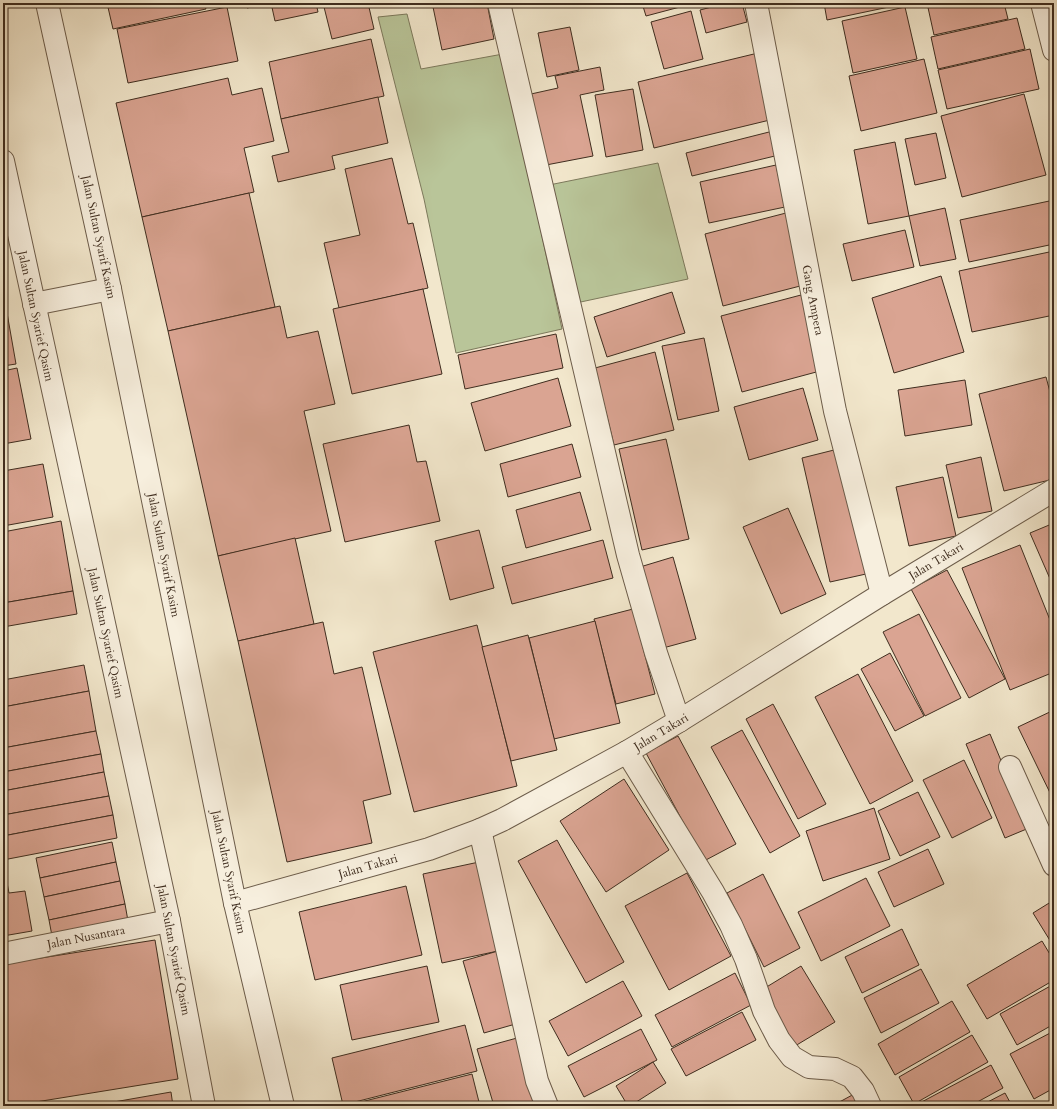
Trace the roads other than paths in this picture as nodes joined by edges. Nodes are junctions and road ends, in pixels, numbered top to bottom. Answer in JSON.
{"nodes":[{"id":1,"x":47,"y":3,"type":"edge"},
{"id":2,"x":499,"y":3,"type":"edge"},
{"id":3,"x":756,"y":3,"type":"edge"},
{"id":4,"x":1042,"y":3,"type":"edge"},
{"id":5,"x":1053,"y":40,"type":"edge"},
{"id":6,"x":3,"y":161,"type":"edge"},
{"id":7,"x":12,"y":251,"type":"edge"},
{"id":8,"x":110,"y":289,"type":"junction"},
{"id":9,"x":34,"y":304,"type":"junction"},
{"id":10,"x":1054,"y":490,"type":"edge"},
{"id":11,"x":882,"y":594,"type":"junction"},
{"id":12,"x":679,"y":721,"type":"junction"},
{"id":13,"x":627,"y":752,"type":"junction"},
{"id":14,"x":1010,"y":767,"type":"dead end"},
{"id":15,"x":480,"y":830,"type":"junction"},
{"id":16,"x":1054,"y":865,"type":"edge"},
{"id":17,"x":235,"y":903,"type":"junction"},
{"id":18,"x":169,"y":921,"type":"junction"},
{"id":19,"x":3,"y":954,"type":"edge"},
{"id":20,"x":204,"y":1106,"type":"edge"},
{"id":21,"x":283,"y":1106,"type":"edge"},
{"id":22,"x":547,"y":1106,"type":"edge"},
{"id":23,"x":870,"y":1106,"type":"edge"}],
"edges":[{"from":1,"to":8,"type":"street","name":"Jalan Sultan Syarif Kasim"},
{"from":2,"to":12,"type":"street"},
{"from":3,"to":11,"type":"street","name":"Gang Ampera"},
{"from":4,"to":5,"type":"street"},
{"from":6,"to":7,"type":"street","name":"Jalan Sultan Syarief Qasim"},
{"from":7,"to":9,"type":"street","name":"Jalan Sultan Syarief Qasim"},
{"from":8,"to":9,"type":"street"},
{"from":8,"to":17,"type":"street","name":"Jalan Sultan Syarif Kasim"},
{"from":9,"to":18,"type":"street","name":"Jalan Sultan Syarief Qasim"},
{"from":10,"to":11,"type":"street","name":"Jalan Takari"},
{"from":11,"to":12,"type":"street","name":"Jalan Takari"},
{"from":12,"to":13,"type":"street","name":"Jalan Takari"},
{"from":13,"to":15,"type":"street","name":"Jalan Takari"},
{"from":13,"to":23,"type":"street"},
{"from":14,"to":16,"type":"street"},
{"from":15,"to":17,"type":"street","name":"Jalan Takari"},
{"from":15,"to":22,"type":"street"},
{"from":17,"to":21,"type":"street","name":"Jalan Sultan Syarif Kasim"},
{"from":18,"to":19,"type":"street","name":"Jalan Nusantara"},
{"from":18,"to":20,"type":"street","name":"Jalan Sultan Syarief Qasim"}]}
